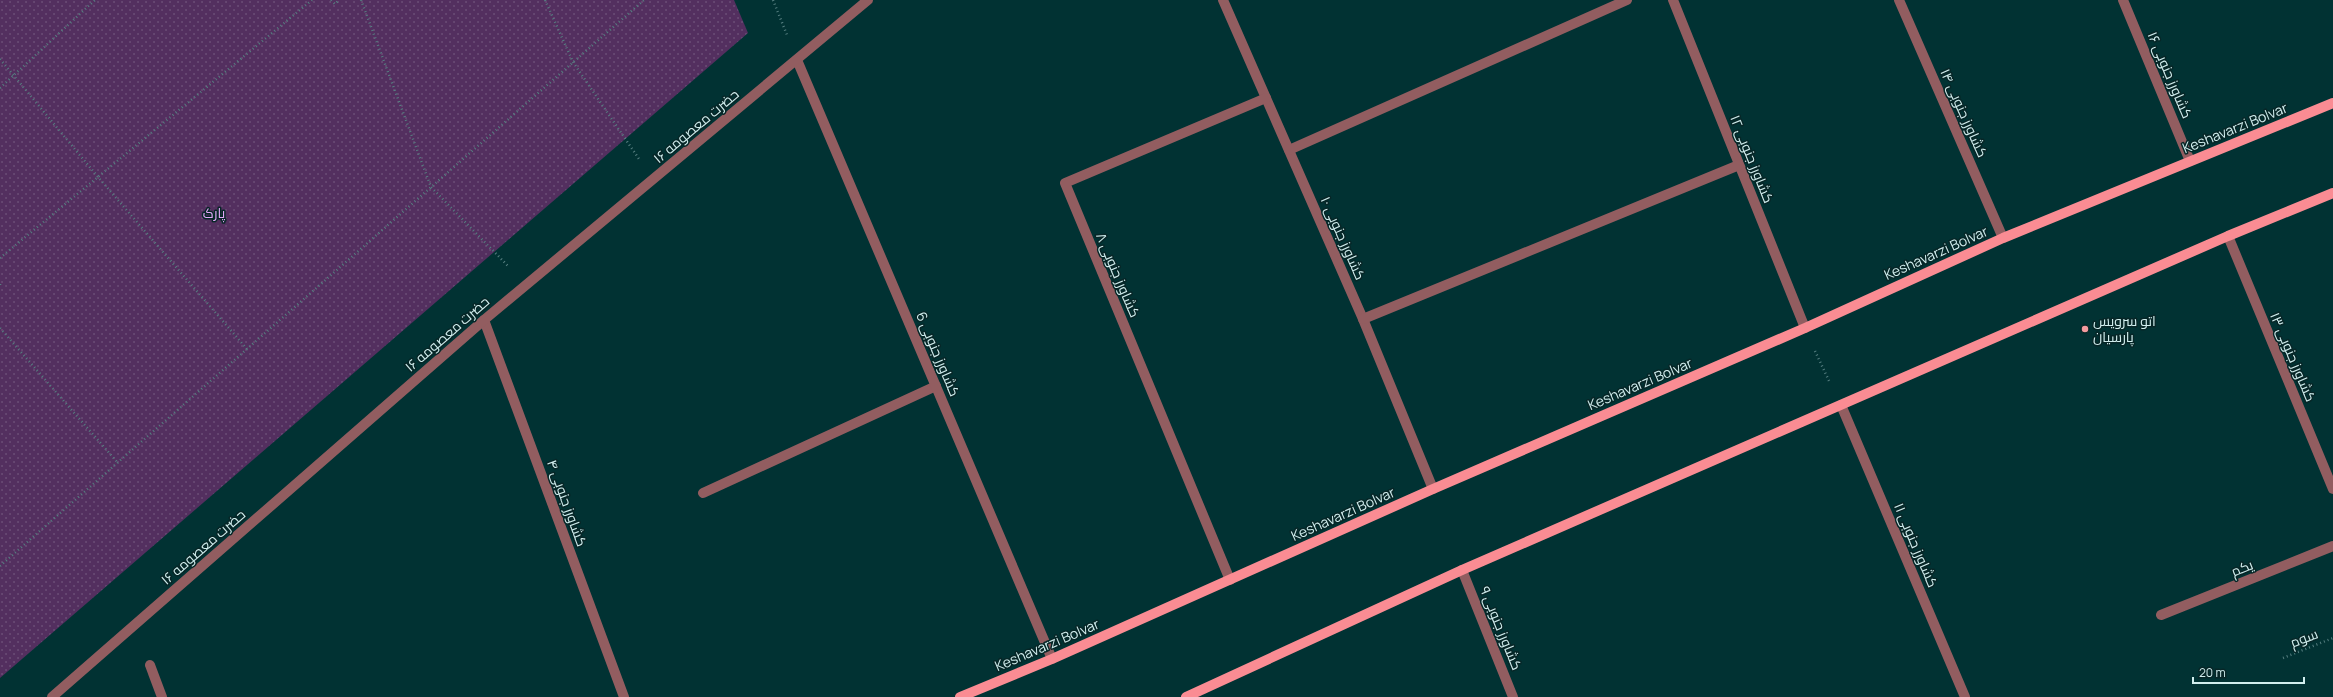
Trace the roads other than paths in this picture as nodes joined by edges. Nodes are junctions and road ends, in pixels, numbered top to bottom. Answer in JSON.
{"nodes":[{"id":1,"x":868,"y":0,"type":"edge"},
{"id":2,"x":1223,"y":0,"type":"edge"},
{"id":3,"x":1627,"y":0,"type":"edge"},
{"id":4,"x":1672,"y":0,"type":"edge"},
{"id":5,"x":1899,"y":0,"type":"edge"},
{"id":6,"x":2123,"y":0,"type":"edge"},
{"id":7,"x":797,"y":60,"type":"junction"},
{"id":8,"x":1266,"y":98,"type":"junction"},
{"id":9,"x":2333,"y":103,"type":"edge"},
{"id":10,"x":1289,"y":150,"type":"junction"},
{"id":11,"x":2190,"y":161,"type":"junction"},
{"id":12,"x":1739,"y":165,"type":"junction"},
{"id":13,"x":2333,"y":193,"type":"edge"},
{"id":14,"x":2228,"y":236,"type":"junction"},
{"id":15,"x":2003,"y":238,"type":"junction"},
{"id":16,"x":1363,"y":319,"type":"junction"},
{"id":17,"x":484,"y":320,"type":"junction"},
{"id":18,"x":1805,"y":328,"type":"junction"},
{"id":19,"x":936,"y":386,"type":"junction"},
{"id":20,"x":1841,"y":405,"type":"junction"},
{"id":21,"x":1433,"y":489,"type":"junction"},
{"id":22,"x":2333,"y":489,"type":"edge"},
{"id":23,"x":703,"y":493,"type":"dead end"},
{"id":24,"x":2333,"y":546,"type":"edge"},
{"id":25,"x":1462,"y":570,"type":"junction"},
{"id":26,"x":1230,"y":580,"type":"junction"},
{"id":27,"x":2161,"y":615,"type":"dead end"},
{"id":28,"x":1052,"y":659,"type":"junction"},
{"id":29,"x":150,"y":664,"type":"dead end"},
{"id":30,"x":52,"y":697,"type":"edge"},
{"id":31,"x":162,"y":697,"type":"edge"},
{"id":32,"x":624,"y":697,"type":"edge"},
{"id":33,"x":960,"y":697,"type":"edge"},
{"id":34,"x":1186,"y":697,"type":"edge"},
{"id":35,"x":1513,"y":697,"type":"edge"},
{"id":36,"x":1965,"y":697,"type":"edge"}],
"edges":[{"from":1,"to":7,"type":"street","name":"حضرت معصومه ۱۶"},
{"from":2,"to":8,"type":"street","name":"کشاورز جنوبی ۱۰"},
{"from":3,"to":10,"type":"street"},
{"from":4,"to":12,"type":"street","name":"کشاورز جنوبی ۱۲"},
{"from":5,"to":15,"type":"street","name":"کشاورز جنوبی ۱۴"},
{"from":6,"to":11,"type":"street","name":"کشاورز جنوبی ۱۶"},
{"from":7,"to":17,"type":"street","name":"حضرت معصومه ۱۶"},
{"from":7,"to":19,"type":"street","name":"کشاورز جنوبی 6"},
{"from":8,"to":10,"type":"street","name":"کشاورز جنوبی ۱۰"},
{"from":8,"to":26,"type":"street","name":"کشاورز جنوبی ۸"},
{"from":9,"to":11,"type":"main road","name":"Keshavarzi Bolvar"},
{"from":10,"to":16,"type":"street","name":"کشاورز جنوبی ۱۰"},
{"from":11,"to":15,"type":"main road","name":"Keshavarzi Bolvar"},
{"from":12,"to":16,"type":"street"},
{"from":12,"to":18,"type":"street","name":"کشاورز جنوبی ۱۲"},
{"from":13,"to":14,"type":"main road"},
{"from":14,"to":20,"type":"main road"},
{"from":14,"to":22,"type":"street","name":"کشاورز جنوبی ۱۳"},
{"from":15,"to":18,"type":"main road","name":"Keshavarzi Bolvar"},
{"from":16,"to":21,"type":"street","name":"کشاورز جنوبی ۱۰"},
{"from":17,"to":30,"type":"street","name":"حضرت معصومه ۱۶"},
{"from":17,"to":32,"type":"street","name":"کشاورز جنوبی ۴"},
{"from":18,"to":21,"type":"main road","name":"Keshavarzi Bolvar"},
{"from":19,"to":23,"type":"street"},
{"from":19,"to":28,"type":"street","name":"کشاورز جنوبی 6"},
{"from":20,"to":25,"type":"main road"},
{"from":20,"to":36,"type":"street","name":"کشاورز جنوبی ۱۱"},
{"from":21,"to":26,"type":"main road","name":"Keshavarzi Bolvar"},
{"from":24,"to":27,"type":"street","name":"یکم"},
{"from":25,"to":34,"type":"main road"},
{"from":25,"to":35,"type":"street","name":"کشاورز جنوبی ۹"},
{"from":26,"to":28,"type":"main road","name":"Keshavarzi Bolvar"},
{"from":28,"to":33,"type":"main road","name":"Keshavarzi Bolvar"},
{"from":29,"to":31,"type":"street"}]}
